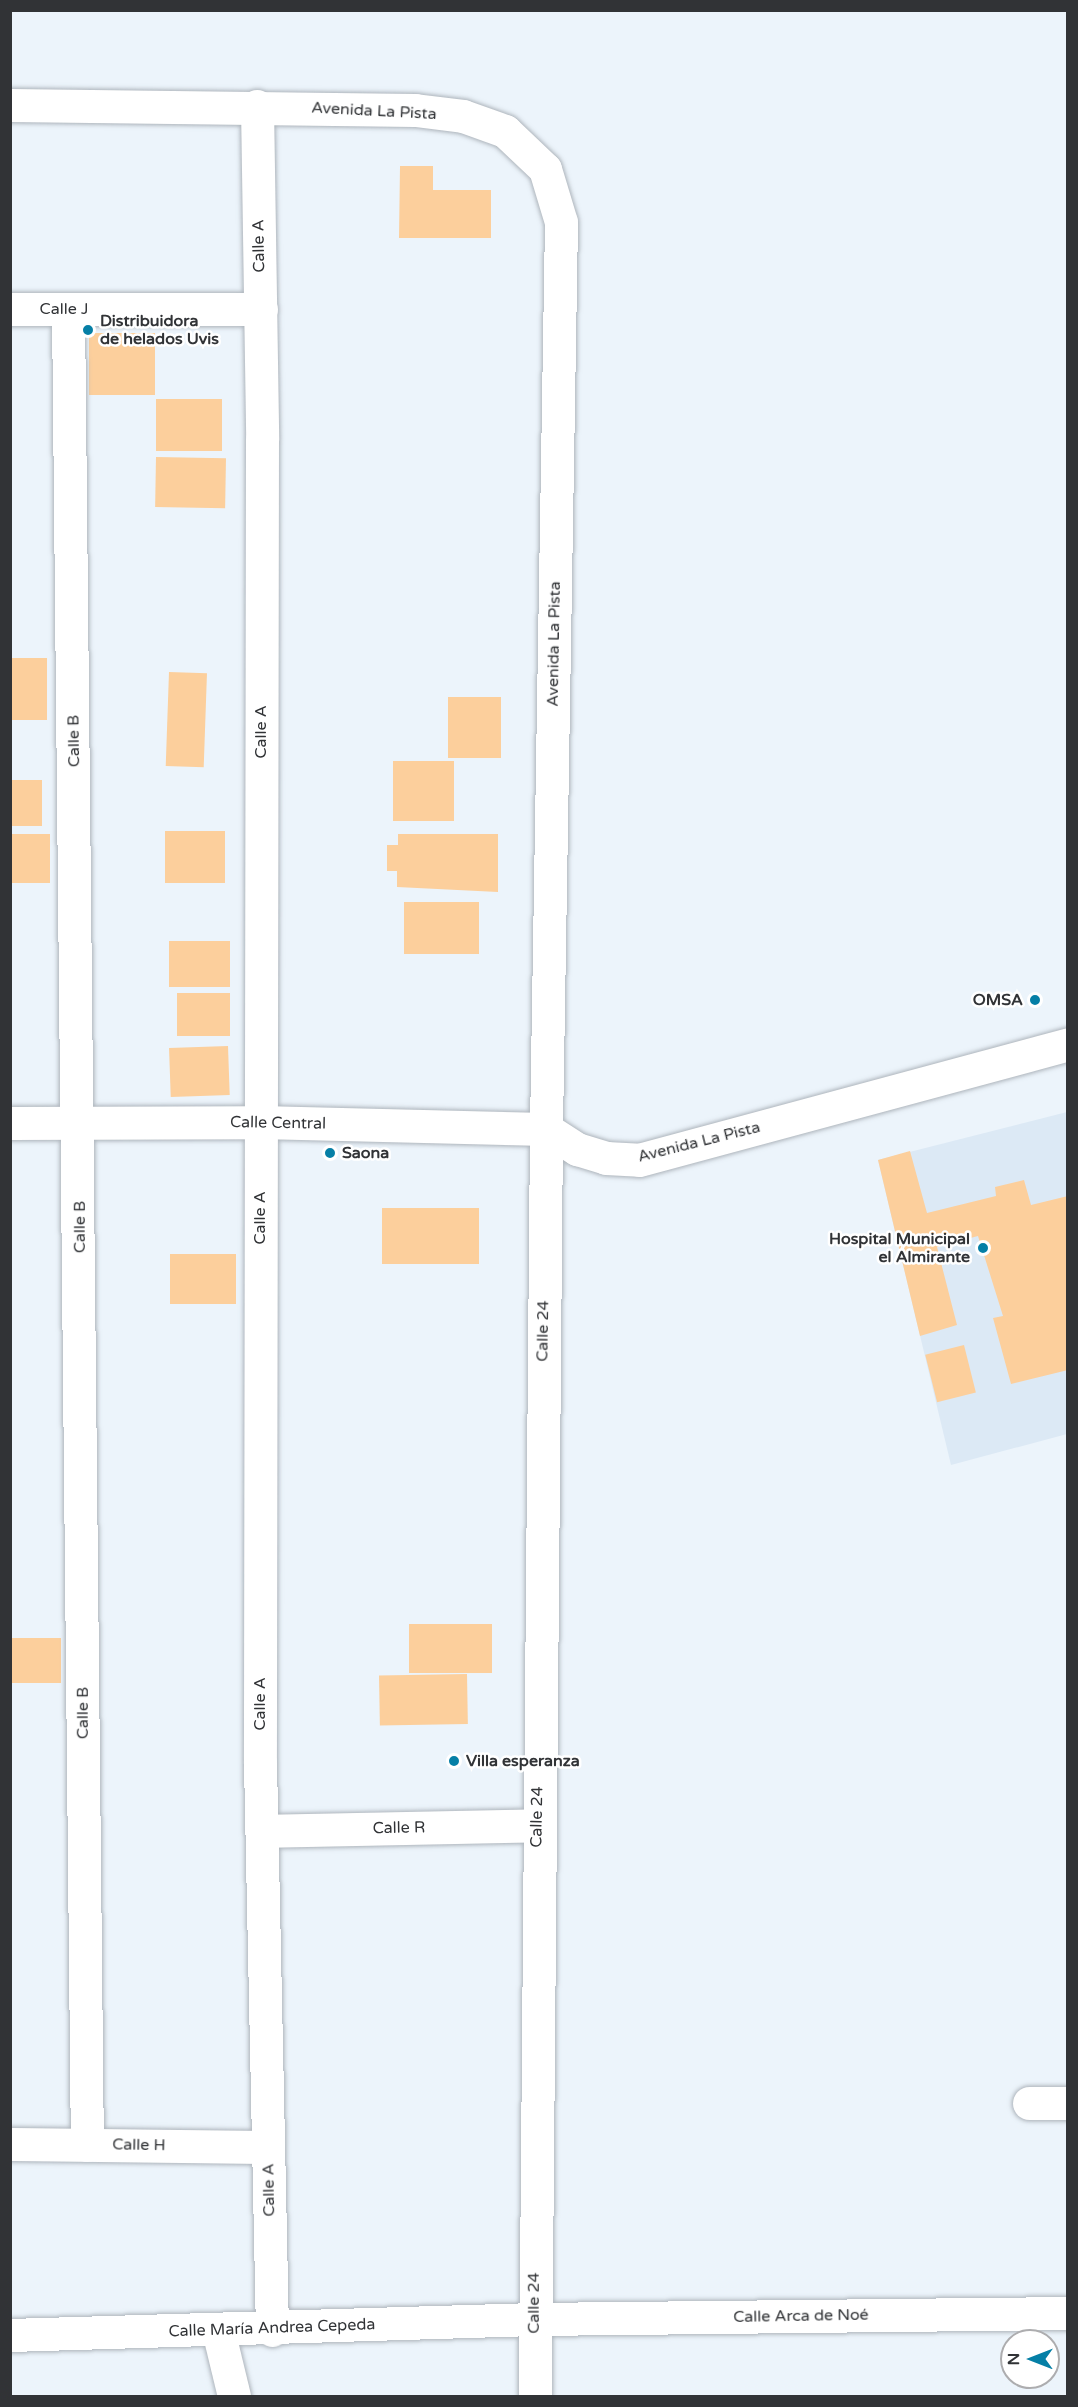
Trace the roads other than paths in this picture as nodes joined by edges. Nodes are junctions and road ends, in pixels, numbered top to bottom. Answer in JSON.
{"nodes":[{"id":1,"x":10,"y":105,"type":"edge"},
{"id":2,"x":257,"y":106,"type":"junction"},
{"id":3,"x":10,"y":309,"type":"edge"},
{"id":4,"x":68,"y":309,"type":"junction"},
{"id":5,"x":261,"y":309,"type":"junction"},
{"id":6,"x":1068,"y":1044,"type":"edge"},
{"id":7,"x":79,"y":1122,"type":"junction"},
{"id":8,"x":260,"y":1122,"type":"junction"},
{"id":9,"x":10,"y":1123,"type":"edge"},
{"id":10,"x":546,"y":1129,"type":"junction"},
{"id":11,"x":537,"y":1825,"type":"junction"},
{"id":12,"x":262,"y":1831,"type":"junction"},
{"id":13,"x":1029,"y":2103,"type":"dead end"},
{"id":14,"x":1068,"y":2103,"type":"edge"},
{"id":15,"x":10,"y":2144,"type":"edge"},
{"id":16,"x":87,"y":2145,"type":"junction"},
{"id":17,"x":268,"y":2147,"type":"junction"},
{"id":18,"x":1068,"y":2313,"type":"edge"},
{"id":19,"x":534,"y":2319,"type":"junction"},
{"id":20,"x":218,"y":2330,"type":"junction"},
{"id":21,"x":273,"y":2330,"type":"junction"},
{"id":22,"x":10,"y":2335,"type":"edge"},
{"id":23,"x":234,"y":2397,"type":"edge"},
{"id":24,"x":535,"y":2397,"type":"edge"}],
"edges":[{"from":1,"to":2,"type":"street","name":"Avenida La Pista"},
{"from":2,"to":5,"type":"street","name":"Calle A"},
{"from":2,"to":10,"type":"street","name":"Avenida La Pista"},
{"from":3,"to":4,"type":"street","name":"Calle J"},
{"from":4,"to":5,"type":"street","name":"Calle J"},
{"from":4,"to":7,"type":"street","name":"Calle B"},
{"from":5,"to":8,"type":"street","name":"Calle A"},
{"from":6,"to":10,"type":"street","name":"Avenida La Pista"},
{"from":7,"to":8,"type":"street","name":"Calle Central"},
{"from":7,"to":9,"type":"street","name":"Calle Central"},
{"from":7,"to":16,"type":"street","name":"Calle B"},
{"from":8,"to":10,"type":"street","name":"Calle Central"},
{"from":8,"to":12,"type":"street","name":"Calle A"},
{"from":10,"to":11,"type":"street","name":"Calle 24"},
{"from":11,"to":12,"type":"street","name":"Calle R"},
{"from":11,"to":19,"type":"street","name":"Calle 24"},
{"from":12,"to":17,"type":"street","name":"Calle A"},
{"from":13,"to":14,"type":"street"},
{"from":15,"to":16,"type":"street","name":"Calle H"},
{"from":16,"to":17,"type":"street","name":"Calle H"},
{"from":17,"to":21,"type":"street","name":"Calle A"},
{"from":18,"to":19,"type":"street","name":"Calle Arca de Noé"},
{"from":19,"to":21,"type":"street","name":"Calle María Andrea Cepeda"},
{"from":19,"to":24,"type":"street","name":"Calle 24"},
{"from":20,"to":21,"type":"street","name":"Calle María Andrea Cepeda"},
{"from":20,"to":22,"type":"street","name":"Calle María Andrea Cepeda"},
{"from":20,"to":23,"type":"street"}]}
